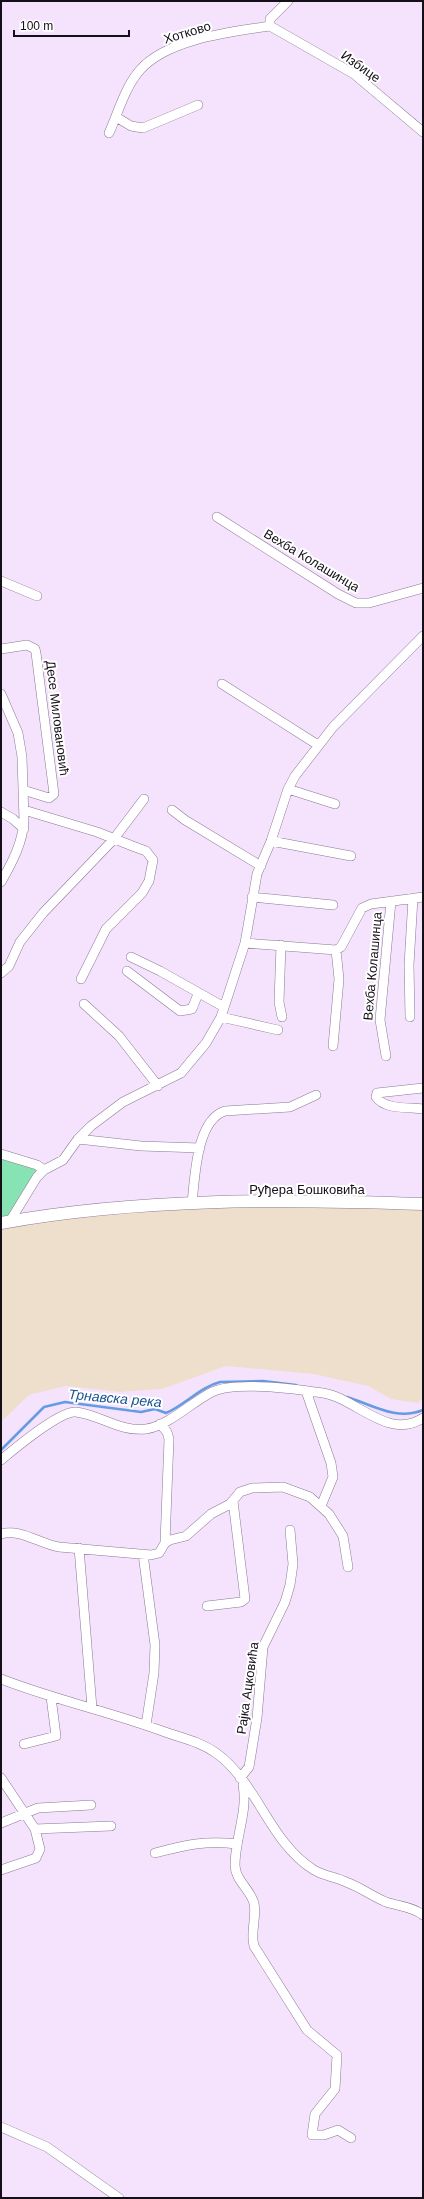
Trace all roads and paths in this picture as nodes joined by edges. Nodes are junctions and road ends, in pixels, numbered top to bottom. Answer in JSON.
{"nodes":[{"id":1,"x":288,"y":1,"type":"edge"},
{"id":2,"x":274,"y":29,"type":"junction"},
{"id":3,"x":198,"y":105,"type":"dead end"},
{"id":4,"x":116,"y":116,"type":"junction"},
{"id":5,"x":423,"y":132,"type":"edge"},
{"id":6,"x":109,"y":133,"type":"dead end"},
{"id":7,"x":217,"y":517,"type":"dead end"},
{"id":8,"x":1,"y":581,"type":"edge"},
{"id":9,"x":423,"y":588,"type":"edge"},
{"id":10,"x":38,"y":596,"type":"dead end"},
{"id":11,"x":423,"y":636,"type":"edge"},
{"id":12,"x":1,"y":649,"type":"edge"},
{"id":13,"x":222,"y":684,"type":"dead end"},
{"id":14,"x":1,"y":694,"type":"edge"},
{"id":15,"x":318,"y":745,"type":"junction"},
{"id":16,"x":288,"y":789,"type":"junction"},
{"id":17,"x":23,"y":790,"type":"junction"},
{"id":18,"x":144,"y":800,"type":"dead end"},
{"id":19,"x":335,"y":804,"type":"dead end"},
{"id":20,"x":24,"y":810,"type":"junction"},
{"id":21,"x":172,"y":810,"type":"dead end"},
{"id":22,"x":1,"y":812,"type":"edge"},
{"id":23,"x":24,"y":829,"type":"junction"},
{"id":24,"x":113,"y":840,"type":"junction"},
{"id":25,"x":271,"y":841,"type":"junction"},
{"id":26,"x":351,"y":856,"type":"dead end"},
{"id":27,"x":260,"y":866,"type":"junction"},
{"id":28,"x":1,"y":882,"type":"edge"},
{"id":29,"x":252,"y":897,"type":"junction"},
{"id":30,"x":423,"y":897,"type":"edge"},
{"id":31,"x":414,"y":898,"type":"junction"},
{"id":32,"x":391,"y":901,"type":"junction"},
{"id":33,"x":333,"y":905,"type":"dead end"},
{"id":34,"x":245,"y":943,"type":"junction"},
{"id":35,"x":281,"y":945,"type":"junction"},
{"id":36,"x":336,"y":950,"type":"junction"},
{"id":37,"x":131,"y":957,"type":"dead end"},
{"id":38,"x":126,"y":971,"type":"dead end"},
{"id":39,"x":1,"y":973,"type":"edge"},
{"id":40,"x":81,"y":979,"type":"dead end"},
{"id":41,"x":198,"y":994,"type":"junction"},
{"id":42,"x":84,"y":1004,"type":"dead end"},
{"id":43,"x":224,"y":1007,"type":"junction"},
{"id":44,"x":221,"y":1017,"type":"junction"},
{"id":45,"x":282,"y":1017,"type":"dead end"},
{"id":46,"x":410,"y":1017,"type":"dead end"},
{"id":47,"x":278,"y":1030,"type":"dead end"},
{"id":48,"x":333,"y":1046,"type":"dead end"},
{"id":49,"x":386,"y":1056,"type":"dead end"},
{"id":50,"x":158,"y":1086,"type":"junction"},
{"id":51,"x":423,"y":1088,"type":"edge"},
{"id":52,"x":316,"y":1095,"type":"dead end"},
{"id":53,"x":423,"y":1109,"type":"edge"},
{"id":54,"x":78,"y":1139,"type":"junction"},
{"id":55,"x":200,"y":1148,"type":"junction"},
{"id":56,"x":1,"y":1154,"type":"edge"},
{"id":57,"x":44,"y":1170,"type":"junction"},
{"id":58,"x":192,"y":1203,"type":"junction"},
{"id":59,"x":423,"y":1204,"type":"edge"},
{"id":60,"x":5,"y":1222,"type":"edge"},
{"id":61,"x":306,"y":1391,"type":"junction"},
{"id":62,"x":423,"y":1418,"type":"edge"},
{"id":63,"x":160,"y":1424,"type":"junction"},
{"id":64,"x":1,"y":1460,"type":"edge"},
{"id":65,"x":233,"y":1501,"type":"junction"},
{"id":66,"x":320,"y":1506,"type":"junction"},
{"id":67,"x":290,"y":1530,"type":"dead end"},
{"id":68,"x":1,"y":1534,"type":"edge"},
{"id":69,"x":165,"y":1543,"type":"junction"},
{"id":70,"x":79,"y":1548,"type":"junction"},
{"id":71,"x":143,"y":1554,"type":"junction"},
{"id":72,"x":348,"y":1567,"type":"dead end"},
{"id":73,"x":207,"y":1606,"type":"dead end"},
{"id":74,"x":1,"y":1679,"type":"edge"},
{"id":75,"x":51,"y":1697,"type":"junction"},
{"id":76,"x":92,"y":1708,"type":"junction"},
{"id":77,"x":146,"y":1724,"type":"junction"},
{"id":78,"x":24,"y":1744,"type":"dead end"},
{"id":79,"x":1,"y":1778,"type":"edge"},
{"id":80,"x":241,"y":1780,"type":"junction"},
{"id":81,"x":91,"y":1805,"type":"dead end"},
{"id":82,"x":25,"y":1813,"type":"junction"},
{"id":83,"x":1,"y":1823,"type":"edge"},
{"id":84,"x":110,"y":1826,"type":"dead end"},
{"id":85,"x":35,"y":1829,"type":"junction"},
{"id":86,"x":237,"y":1844,"type":"junction"},
{"id":87,"x":155,"y":1853,"type":"dead end"},
{"id":88,"x":1,"y":1870,"type":"edge"},
{"id":89,"x":423,"y":1915,"type":"edge"},
{"id":90,"x":1,"y":2127,"type":"edge"},
{"id":91,"x":352,"y":2138,"type":"dead end"},
{"id":92,"x":119,"y":2198,"type":"edge"}],
"edges":[{"from":1,"to":2,"type":"street"},
{"from":2,"to":4,"type":"street","name":"Хотково"},
{"from":2,"to":5,"type":"street","name":"Избице"},
{"from":3,"to":4,"type":"street"},
{"from":4,"to":6,"type":"street","name":"Хотково"},
{"from":7,"to":9,"type":"street","name":"Вехба Колашинца"},
{"from":8,"to":10,"type":"street"},
{"from":11,"to":15,"type":"street"},
{"from":12,"to":17,"type":"street","name":"Десе Миловановић"},
{"from":13,"to":15,"type":"street"},
{"from":14,"to":17,"type":"street"},
{"from":15,"to":16,"type":"street"},
{"from":16,"to":19,"type":"street"},
{"from":16,"to":25,"type":"street"},
{"from":17,"to":20,"type":"street"},
{"from":18,"to":24,"type":"street"},
{"from":20,"to":23,"type":"street"},
{"from":20,"to":24,"type":"street"},
{"from":21,"to":27,"type":"street"},
{"from":22,"to":23,"type":"street"},
{"from":23,"to":28,"type":"street"},
{"from":24,"to":39,"type":"street"},
{"from":24,"to":40,"type":"street"},
{"from":25,"to":26,"type":"street"},
{"from":25,"to":27,"type":"street"},
{"from":27,"to":29,"type":"street"},
{"from":29,"to":33,"type":"street"},
{"from":29,"to":34,"type":"street"},
{"from":30,"to":31,"type":"street","name":"Вехба Колашинца"},
{"from":31,"to":32,"type":"street","name":"Вехба Колашинца"},
{"from":31,"to":46,"type":"street"},
{"from":32,"to":36,"type":"street","name":"Вехба Колашинца"},
{"from":32,"to":49,"type":"street","name":"Вехба Колашинца"},
{"from":34,"to":35,"type":"street"},
{"from":34,"to":43,"type":"street"},
{"from":35,"to":36,"type":"street"},
{"from":35,"to":45,"type":"street"},
{"from":36,"to":48,"type":"street"},
{"from":37,"to":41,"type":"street"},
{"from":38,"to":41,"type":"street"},
{"from":41,"to":43,"type":"street"},
{"from":42,"to":50,"type":"street"},
{"from":43,"to":44,"type":"street"},
{"from":44,"to":47,"type":"street"},
{"from":44,"to":50,"type":"street"},
{"from":50,"to":54,"type":"street"},
{"from":51,"to":53,"type":"street"},
{"from":52,"to":55,"type":"street"},
{"from":54,"to":55,"type":"street"},
{"from":54,"to":57,"type":"street"},
{"from":55,"to":58,"type":"street"},
{"from":56,"to":57,"type":"street"},
{"from":57,"to":60,"type":"street","name":"Руђера Бошковића"},
{"from":58,"to":59,"type":"main road","name":"Руђера Бошковића"},
{"from":58,"to":60,"type":"main road","name":"Руђера Бошковића"},
{"from":61,"to":62,"type":"street"},
{"from":61,"to":63,"type":"street"},
{"from":61,"to":66,"type":"street"},
{"from":63,"to":64,"type":"street"},
{"from":63,"to":69,"type":"street"},
{"from":65,"to":66,"type":"street"},
{"from":65,"to":69,"type":"street"},
{"from":65,"to":73,"type":"street"},
{"from":66,"to":72,"type":"street"},
{"from":67,"to":80,"type":"street","name":"Рајка Ацковића"},
{"from":68,"to":70,"type":"street"},
{"from":69,"to":71,"type":"street"},
{"from":70,"to":71,"type":"street"},
{"from":70,"to":76,"type":"street"},
{"from":71,"to":77,"type":"street"},
{"from":74,"to":75,"type":"street"},
{"from":75,"to":76,"type":"street"},
{"from":75,"to":78,"type":"street"},
{"from":76,"to":77,"type":"street"},
{"from":77,"to":80,"type":"street"},
{"from":79,"to":82,"type":"street"},
{"from":80,"to":86,"type":"street"},
{"from":80,"to":89,"type":"street"},
{"from":81,"to":82,"type":"street"},
{"from":82,"to":83,"type":"street"},
{"from":82,"to":85,"type":"street"},
{"from":84,"to":85,"type":"street"},
{"from":85,"to":88,"type":"street"},
{"from":86,"to":87,"type":"street"},
{"from":86,"to":91,"type":"street"},
{"from":90,"to":92,"type":"street"}]}
